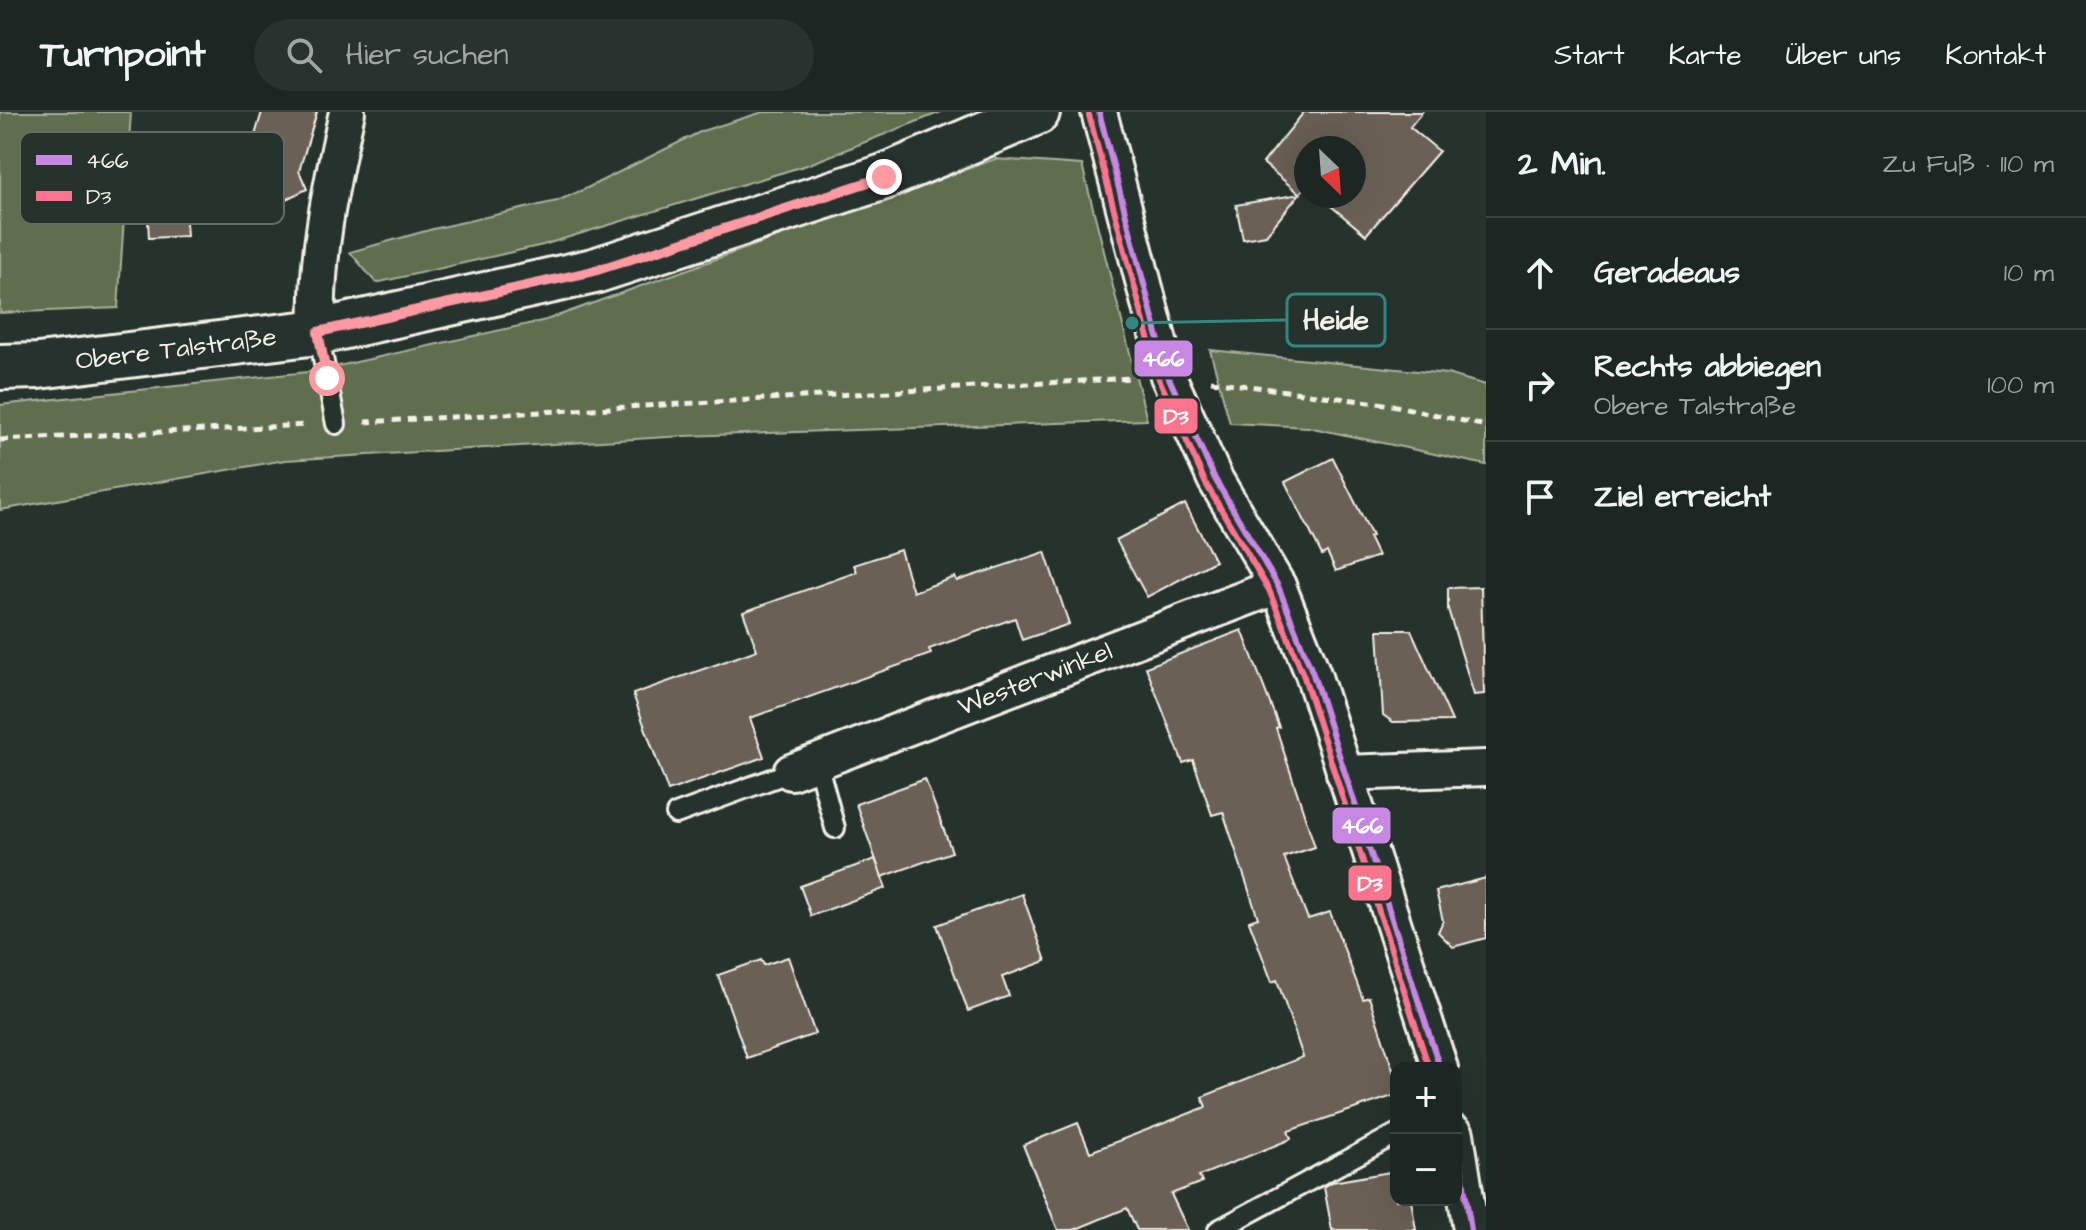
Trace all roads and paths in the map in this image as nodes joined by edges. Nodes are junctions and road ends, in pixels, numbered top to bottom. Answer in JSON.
{"nodes":[{"id":1,"x":347,"y":112,"type":"edge"},
{"id":2,"x":1037,"y":112,"type":"edge"},
{"id":3,"x":1099,"y":112,"type":"edge"},
{"id":4,"x":318,"y":332,"type":"junction"},
{"id":5,"x":0,"y":367,"type":"edge"},
{"id":6,"x":1168,"y":376,"type":"junction"},
{"id":7,"x":336,"y":424,"type":"junction"},
{"id":8,"x":1486,"y":426,"type":"edge"},
{"id":9,"x":0,"y":440,"type":"edge"},
{"id":10,"x":1278,"y":586,"type":"junction"},
{"id":11,"x":804,"y":767,"type":"junction"},
{"id":12,"x":1486,"y":768,"type":"edge"},
{"id":13,"x":1344,"y":773,"type":"junction"},
{"id":14,"x":676,"y":814,"type":"dead end"},
{"id":15,"x":835,"y":828,"type":"dead end"},
{"id":16,"x":1438,"y":1062,"type":"edge"},
{"id":17,"x":1390,"y":1137,"type":"edge"},
{"id":18,"x":1462,"y":1172,"type":"edge"},
{"id":19,"x":1218,"y":1230,"type":"edge"},
{"id":20,"x":1471,"y":1230,"type":"edge"}],
"edges":[{"from":1,"to":4,"type":"street"},
{"from":2,"to":4,"type":"street","name":"Obere Talstraße"},
{"from":3,"to":6,"type":"street"},
{"from":4,"to":5,"type":"street","name":"Obere Talstraße"},
{"from":4,"to":7,"type":"lane"},
{"from":6,"to":7,"type":"path"},
{"from":6,"to":8,"type":"path"},
{"from":6,"to":10,"type":"street"},
{"from":7,"to":9,"type":"path"},
{"from":10,"to":11,"type":"street","name":"Westerwinkel"},
{"from":10,"to":13,"type":"street"},
{"from":11,"to":14,"type":"lane"},
{"from":11,"to":15,"type":"lane"},
{"from":12,"to":13,"type":"street"},
{"from":13,"to":16,"type":"street"},
{"from":17,"to":19,"type":"lane"},
{"from":18,"to":20,"type":"street"}]}
